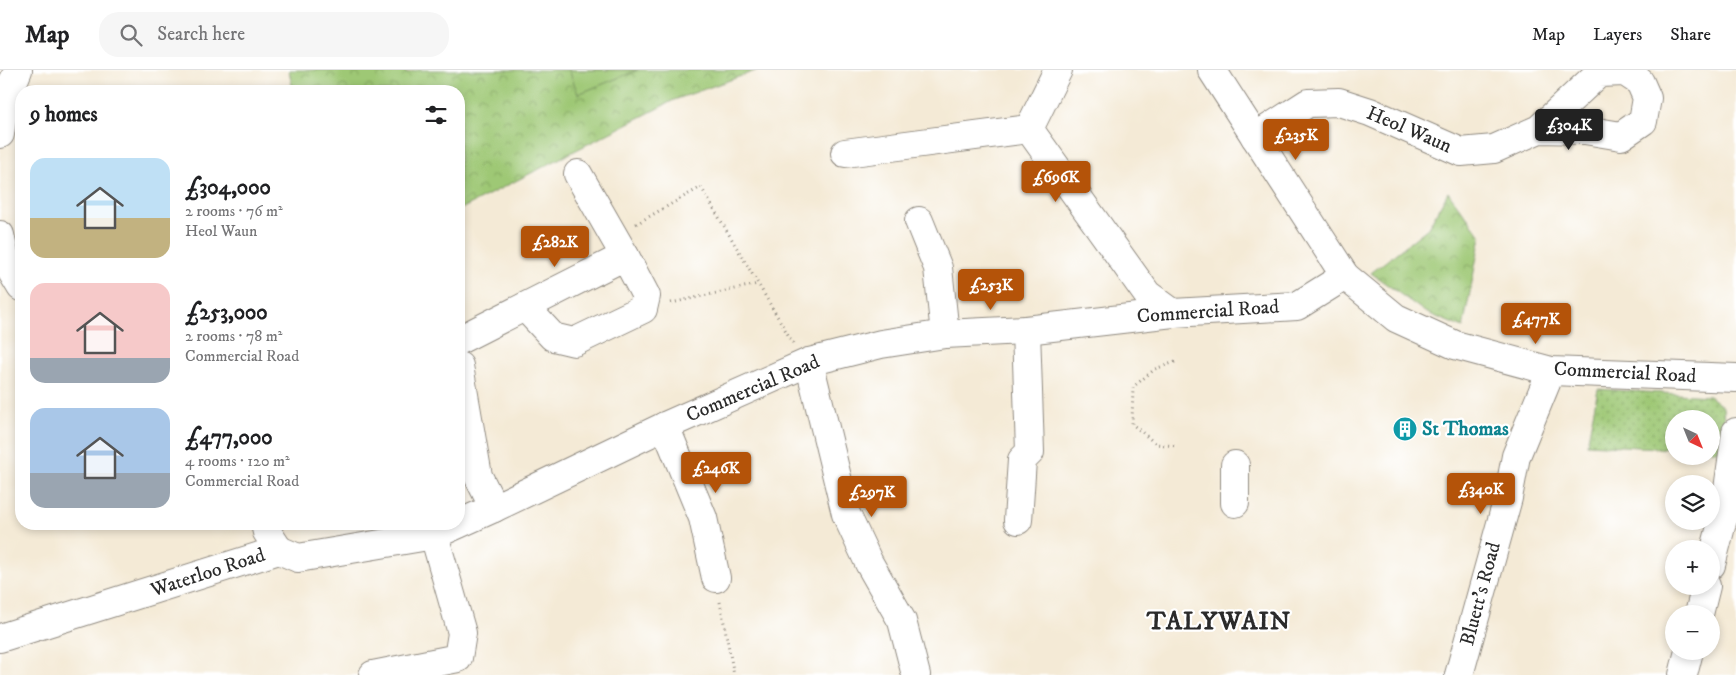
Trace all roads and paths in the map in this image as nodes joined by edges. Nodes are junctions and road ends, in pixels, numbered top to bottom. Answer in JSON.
{"nodes":[{"id":1,"x":18,"y":70,"type":"edge"},
{"id":2,"x":1058,"y":70,"type":"edge"},
{"id":3,"x":1212,"y":70,"type":"edge"},
{"id":4,"x":8,"y":106,"type":"edge"},
{"id":5,"x":1029,"y":129,"type":"junction"},
{"id":6,"x":1539,"y":129,"type":"dead end"},
{"id":7,"x":0,"y":134,"type":"edge"},
{"id":8,"x":1255,"y":137,"type":"junction"},
{"id":9,"x":845,"y":153,"type":"dead end"},
{"id":10,"x":578,"y":174,"type":"dead end"},
{"id":11,"x":920,"y":221,"type":"dead end"},
{"id":12,"x":0,"y":235,"type":"edge"},
{"id":13,"x":620,"y":247,"type":"junction"},
{"id":14,"x":1345,"y":276,"type":"junction"},
{"id":15,"x":15,"y":277,"type":"edge"},
{"id":16,"x":758,"y":284,"type":"junction"},
{"id":17,"x":525,"y":307,"type":"junction"},
{"id":18,"x":643,"y":309,"type":"junction"},
{"id":19,"x":1173,"y":313,"type":"junction"},
{"id":20,"x":1026,"y":330,"type":"junction"},
{"id":21,"x":945,"y":334,"type":"junction"},
{"id":22,"x":465,"y":337,"type":"edge"},
{"id":23,"x":809,"y":362,"type":"junction"},
{"id":24,"x":1175,"y":362,"type":"dead end"},
{"id":25,"x":1551,"y":371,"type":"junction"},
{"id":26,"x":1736,"y":378,"type":"edge"},
{"id":27,"x":465,"y":401,"type":"edge"},
{"id":28,"x":665,"y":426,"type":"junction"},
{"id":29,"x":1736,"y":432,"type":"edge"},
{"id":30,"x":1177,"y":446,"type":"dead end"},
{"id":31,"x":1235,"y":465,"type":"dead end"},
{"id":32,"x":1235,"y":504,"type":"dead end"},
{"id":33,"x":494,"y":508,"type":"junction"},
{"id":34,"x":1731,"y":512,"type":"edge"},
{"id":35,"x":1018,"y":520,"type":"dead end"},
{"id":36,"x":465,"y":521,"type":"edge"},
{"id":37,"x":266,"y":530,"type":"edge"},
{"id":38,"x":445,"y":530,"type":"edge"},
{"id":39,"x":434,"y":535,"type":"junction"},
{"id":40,"x":1720,"y":541,"type":"edge"},
{"id":41,"x":279,"y":550,"type":"junction"},
{"id":42,"x":716,"y":578,"type":"joint"},
{"id":43,"x":0,"y":638,"type":"edge"},
{"id":44,"x":1687,"y":660,"type":"edge"},
{"id":45,"x":464,"y":667,"type":"edge"},
{"id":46,"x":373,"y":675,"type":"edge"},
{"id":47,"x":734,"y":675,"type":"edge"},
{"id":48,"x":916,"y":675,"type":"edge"},
{"id":49,"x":1459,"y":675,"type":"edge"},
{"id":50,"x":1683,"y":675,"type":"edge"}],
"edges":[{"from":1,"to":4,"type":"street"},
{"from":2,"to":5,"type":"street"},
{"from":3,"to":8,"type":"street"},
{"from":4,"to":7,"type":"street"},
{"from":5,"to":9,"type":"street"},
{"from":5,"to":19,"type":"street"},
{"from":6,"to":8,"type":"street","name":"Heol Waun"},
{"from":8,"to":14,"type":"street"},
{"from":10,"to":13,"type":"street"},
{"from":11,"to":21,"type":"street"},
{"from":12,"to":15,"type":"street"},
{"from":13,"to":16,"type":"path"},
{"from":13,"to":17,"type":"street"},
{"from":13,"to":18,"type":"street"},
{"from":14,"to":19,"type":"street","name":"Commercial Road"},
{"from":14,"to":25,"type":"street","name":"Commercial Road"},
{"from":16,"to":18,"type":"path"},
{"from":16,"to":23,"type":"path"},
{"from":17,"to":18,"type":"street"},
{"from":17,"to":22,"type":"street"},
{"from":19,"to":20,"type":"street","name":"Commercial Road"},
{"from":20,"to":21,"type":"street","name":"Commercial Road"},
{"from":20,"to":35,"type":"street"},
{"from":21,"to":23,"type":"street","name":"Commercial Road"},
{"from":23,"to":28,"type":"street","name":"Commercial Road"},
{"from":23,"to":48,"type":"street"},
{"from":24,"to":30,"type":"path"},
{"from":25,"to":26,"type":"street","name":"Commercial Road"},
{"from":25,"to":49,"type":"street","name":"Bluett's Road"},
{"from":27,"to":33,"type":"street"},
{"from":28,"to":33,"type":"street","name":"Waterloo Road"},
{"from":28,"to":42,"type":"street"},
{"from":29,"to":34,"type":"street"},
{"from":31,"to":32,"type":"street"},
{"from":33,"to":36,"type":"street","name":"Waterloo Road"},
{"from":34,"to":40,"type":"street"},
{"from":37,"to":41,"type":"street"},
{"from":38,"to":39,"type":"street","name":"Waterloo Road"},
{"from":39,"to":41,"type":"street","name":"Waterloo Road"},
{"from":39,"to":45,"type":"street"},
{"from":41,"to":43,"type":"street","name":"Waterloo Road"},
{"from":42,"to":47,"type":"path"},
{"from":44,"to":50,"type":"street"},
{"from":45,"to":46,"type":"street"}]}
